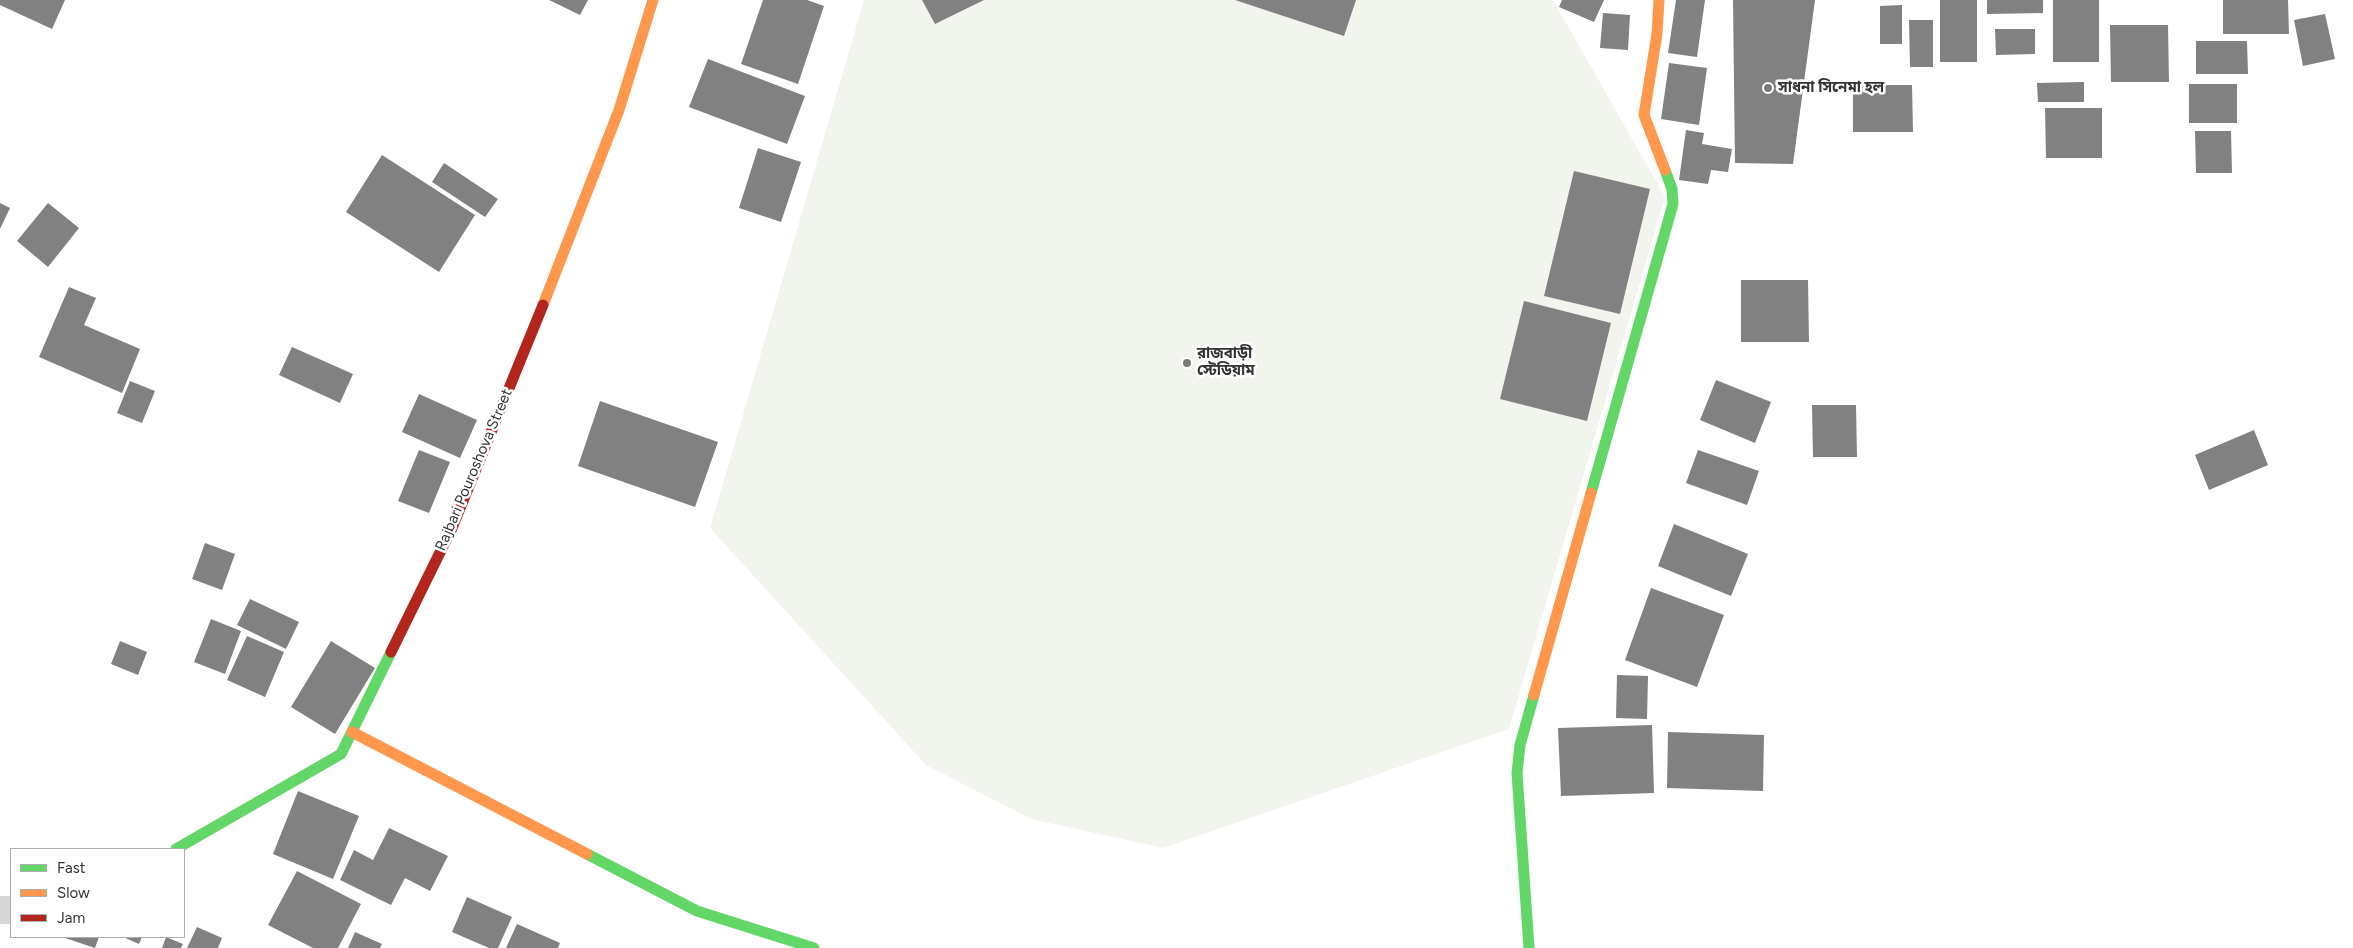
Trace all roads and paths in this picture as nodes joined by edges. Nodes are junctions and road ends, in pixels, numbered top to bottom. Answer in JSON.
{"nodes":[{"id":1,"x":653,"y":0,"type":"edge"},
{"id":2,"x":1659,"y":0,"type":"edge"},
{"id":3,"x":352,"y":732,"type":"junction"},
{"id":4,"x":178,"y":848,"type":"edge"},
{"id":5,"x":814,"y":948,"type":"edge"},
{"id":6,"x":1529,"y":948,"type":"edge"}],
"edges":[{"from":1,"to":3,"type":"street","name":"Rajbari Pouroshova Street"},
{"from":2,"to":6,"type":"street"},
{"from":3,"to":4,"type":"street","name":"Rajbari Pouroshova Street"},
{"from":3,"to":5,"type":"street"}]}
